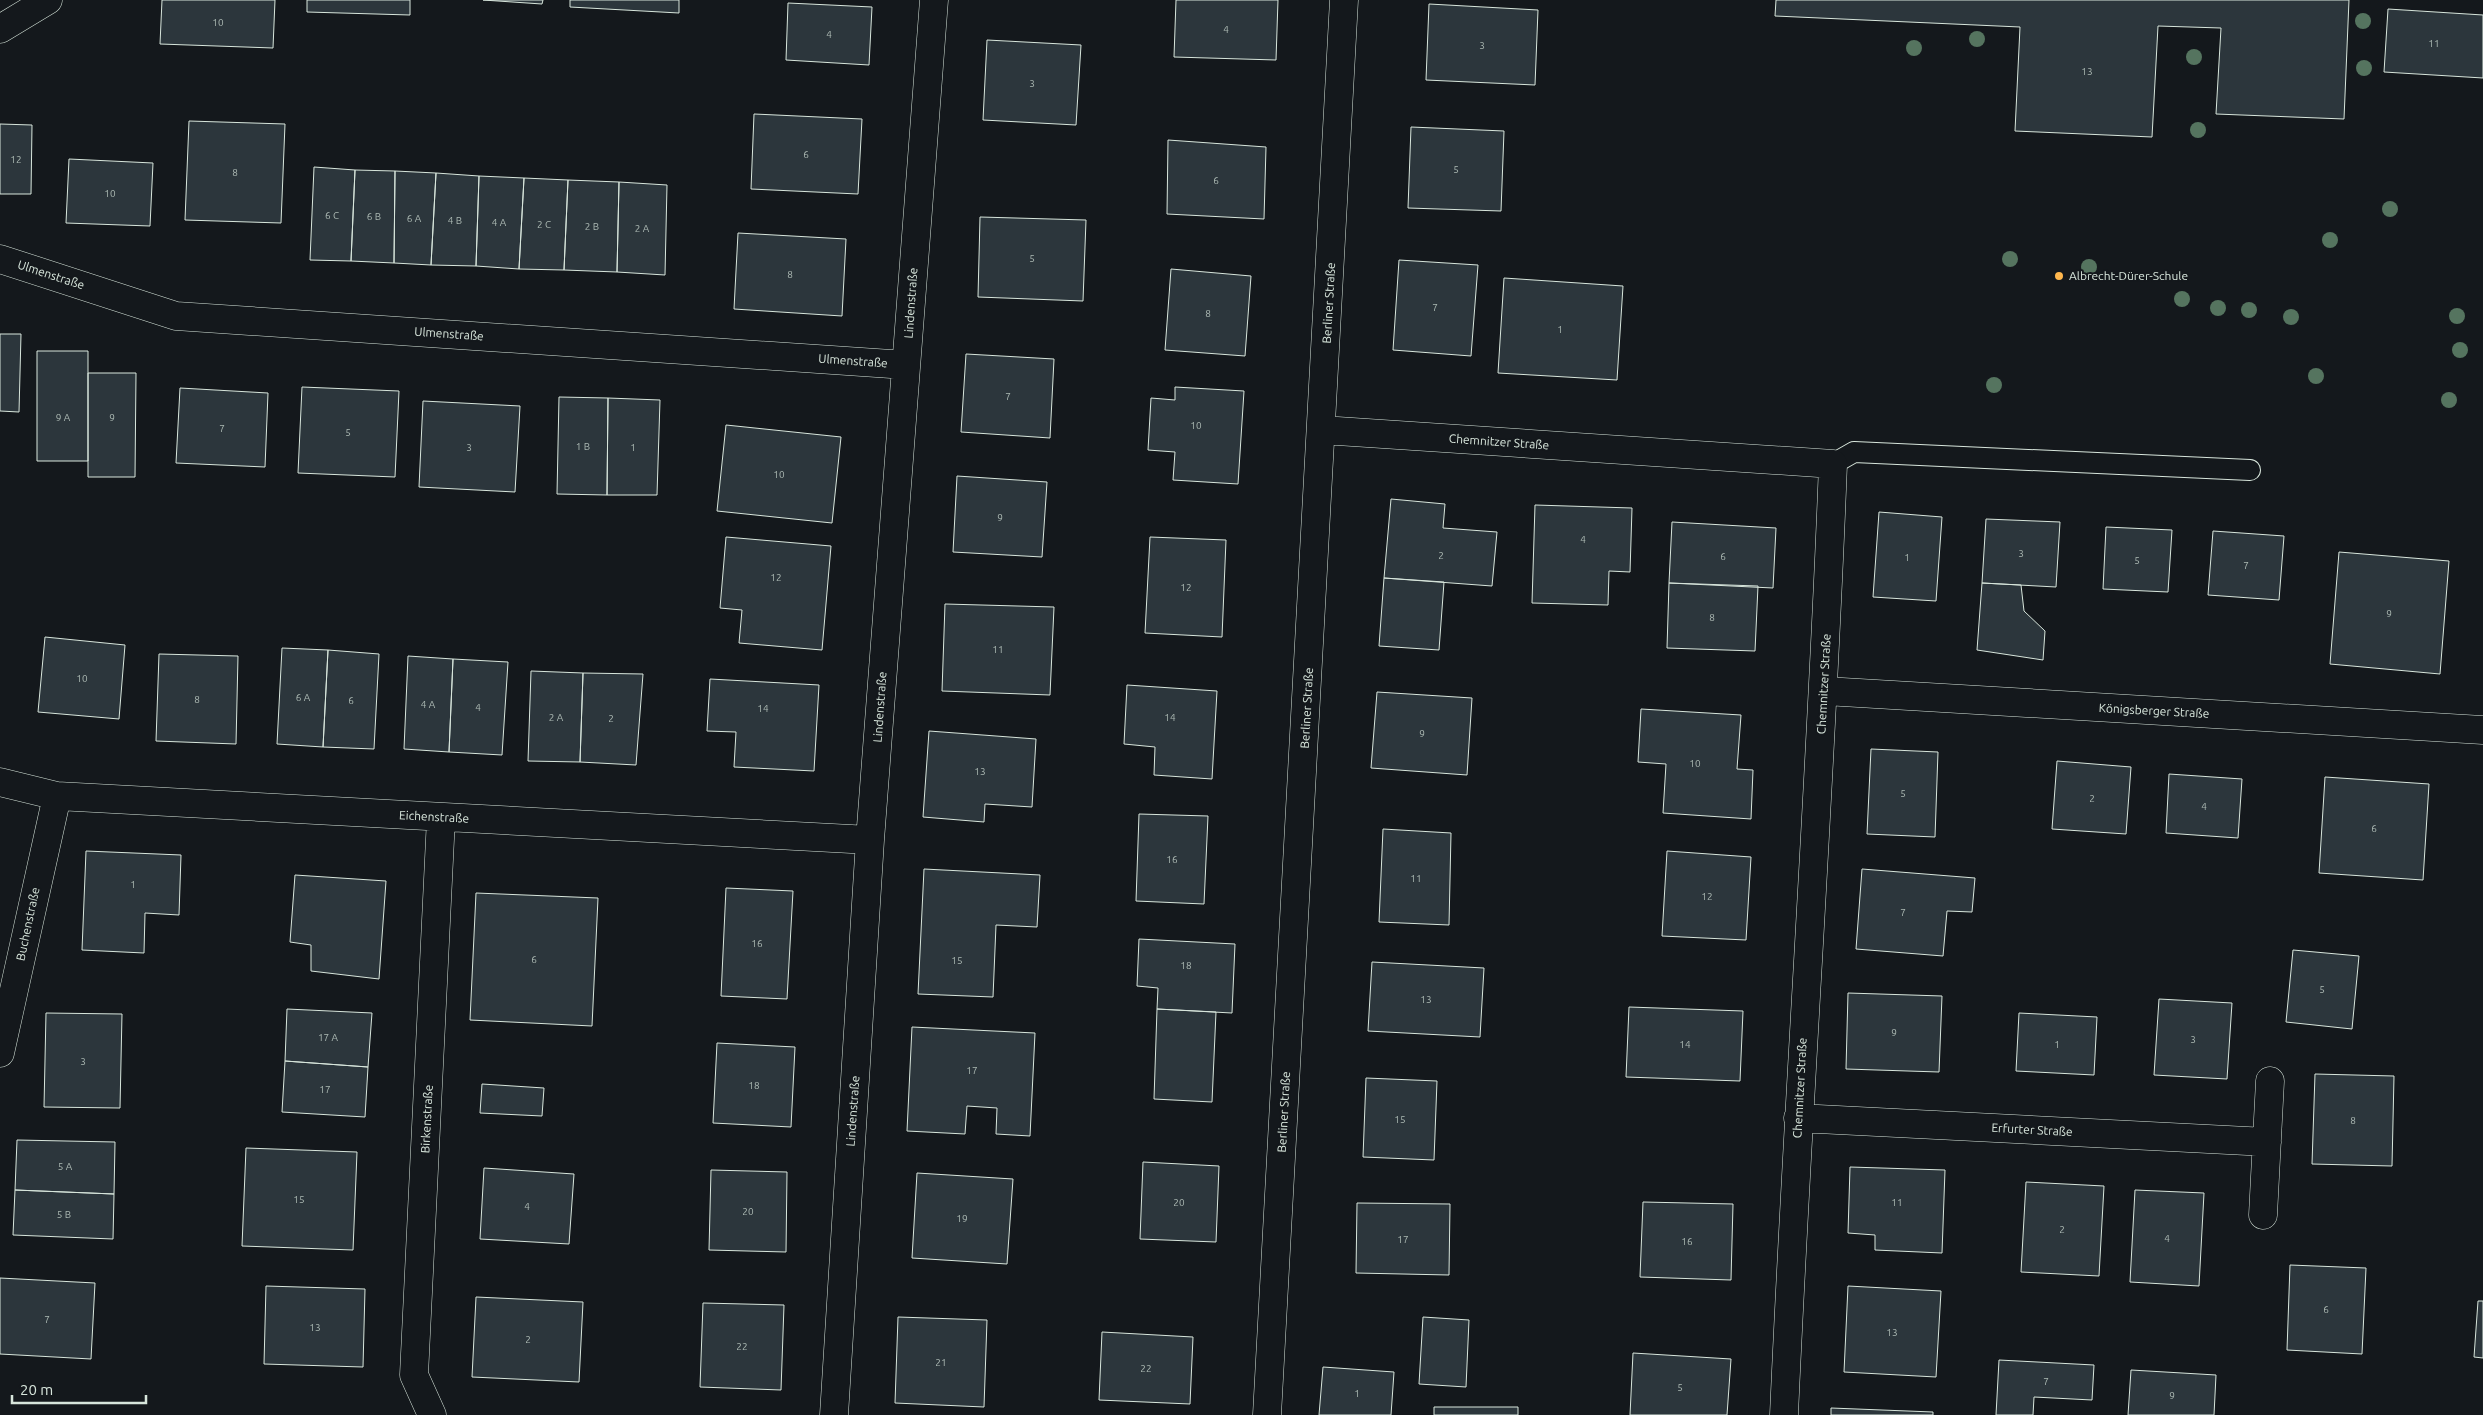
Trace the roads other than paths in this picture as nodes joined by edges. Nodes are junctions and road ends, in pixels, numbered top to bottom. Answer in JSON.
{"nodes":[{"id":1,"x":48,"y":0,"type":"edge"},
{"id":2,"x":934,"y":0,"type":"edge"},
{"id":3,"x":1344,"y":0,"type":"edge"},
{"id":4,"x":0,"y":29,"type":"edge"},
{"id":5,"x":0,"y":259,"type":"edge"},
{"id":6,"x":906,"y":365,"type":"junction"},
{"id":7,"x":1322,"y":430,"type":"junction"},
{"id":8,"x":1833,"y":464,"type":"junction"},
{"id":9,"x":2250,"y":470,"type":"dead end"},
{"id":10,"x":1825,"y":691,"type":"junction"},
{"id":11,"x":2483,"y":730,"type":"edge"},
{"id":12,"x":0,"y":782,"type":"edge"},
{"id":13,"x":57,"y":796,"type":"junction"},
{"id":14,"x":441,"y":818,"type":"junction"},
{"id":15,"x":870,"y":840,"type":"junction"},
{"id":16,"x":0,"y":1053,"type":"edge"},
{"id":17,"x":2270,"y":1082,"type":"dead end"},
{"id":18,"x":1798,"y":1118,"type":"junction"},
{"id":19,"x":2267,"y":1142,"type":"junction"},
{"id":20,"x":2263,"y":1215,"type":"dead end"},
{"id":21,"x":432,"y":1415,"type":"edge"},
{"id":22,"x":834,"y":1415,"type":"edge"},
{"id":23,"x":1268,"y":1415,"type":"edge"},
{"id":24,"x":1784,"y":1415,"type":"edge"}],
"edges":[{"from":1,"to":4,"type":"street"},
{"from":2,"to":6,"type":"street","name":"Lindenstraße"},
{"from":3,"to":7,"type":"street","name":"Berliner Straße"},
{"from":5,"to":6,"type":"street","name":"Ulmenstraße"},
{"from":6,"to":15,"type":"street","name":"Lindenstraße"},
{"from":7,"to":8,"type":"street","name":"Chemnitzer Straße"},
{"from":7,"to":23,"type":"street","name":"Berliner Straße"},
{"from":8,"to":9,"type":"lane"},
{"from":8,"to":10,"type":"street","name":"Chemnitzer Straße"},
{"from":10,"to":11,"type":"street","name":"Königsberger Straße"},
{"from":10,"to":18,"type":"street","name":"Chemnitzer Straße"},
{"from":12,"to":13,"type":"street","name":"Eichenstraße"},
{"from":13,"to":14,"type":"street","name":"Eichenstraße"},
{"from":13,"to":16,"type":"street","name":"Buchenstraße"},
{"from":14,"to":15,"type":"street","name":"Eichenstraße"},
{"from":14,"to":21,"type":"street","name":"Birkenstraße"},
{"from":15,"to":22,"type":"street","name":"Lindenstraße"},
{"from":17,"to":19,"type":"street"},
{"from":18,"to":19,"type":"street","name":"Erfurter Straße"},
{"from":18,"to":24,"type":"street","name":"Chemnitzer Straße"},
{"from":19,"to":20,"type":"street"}]}
